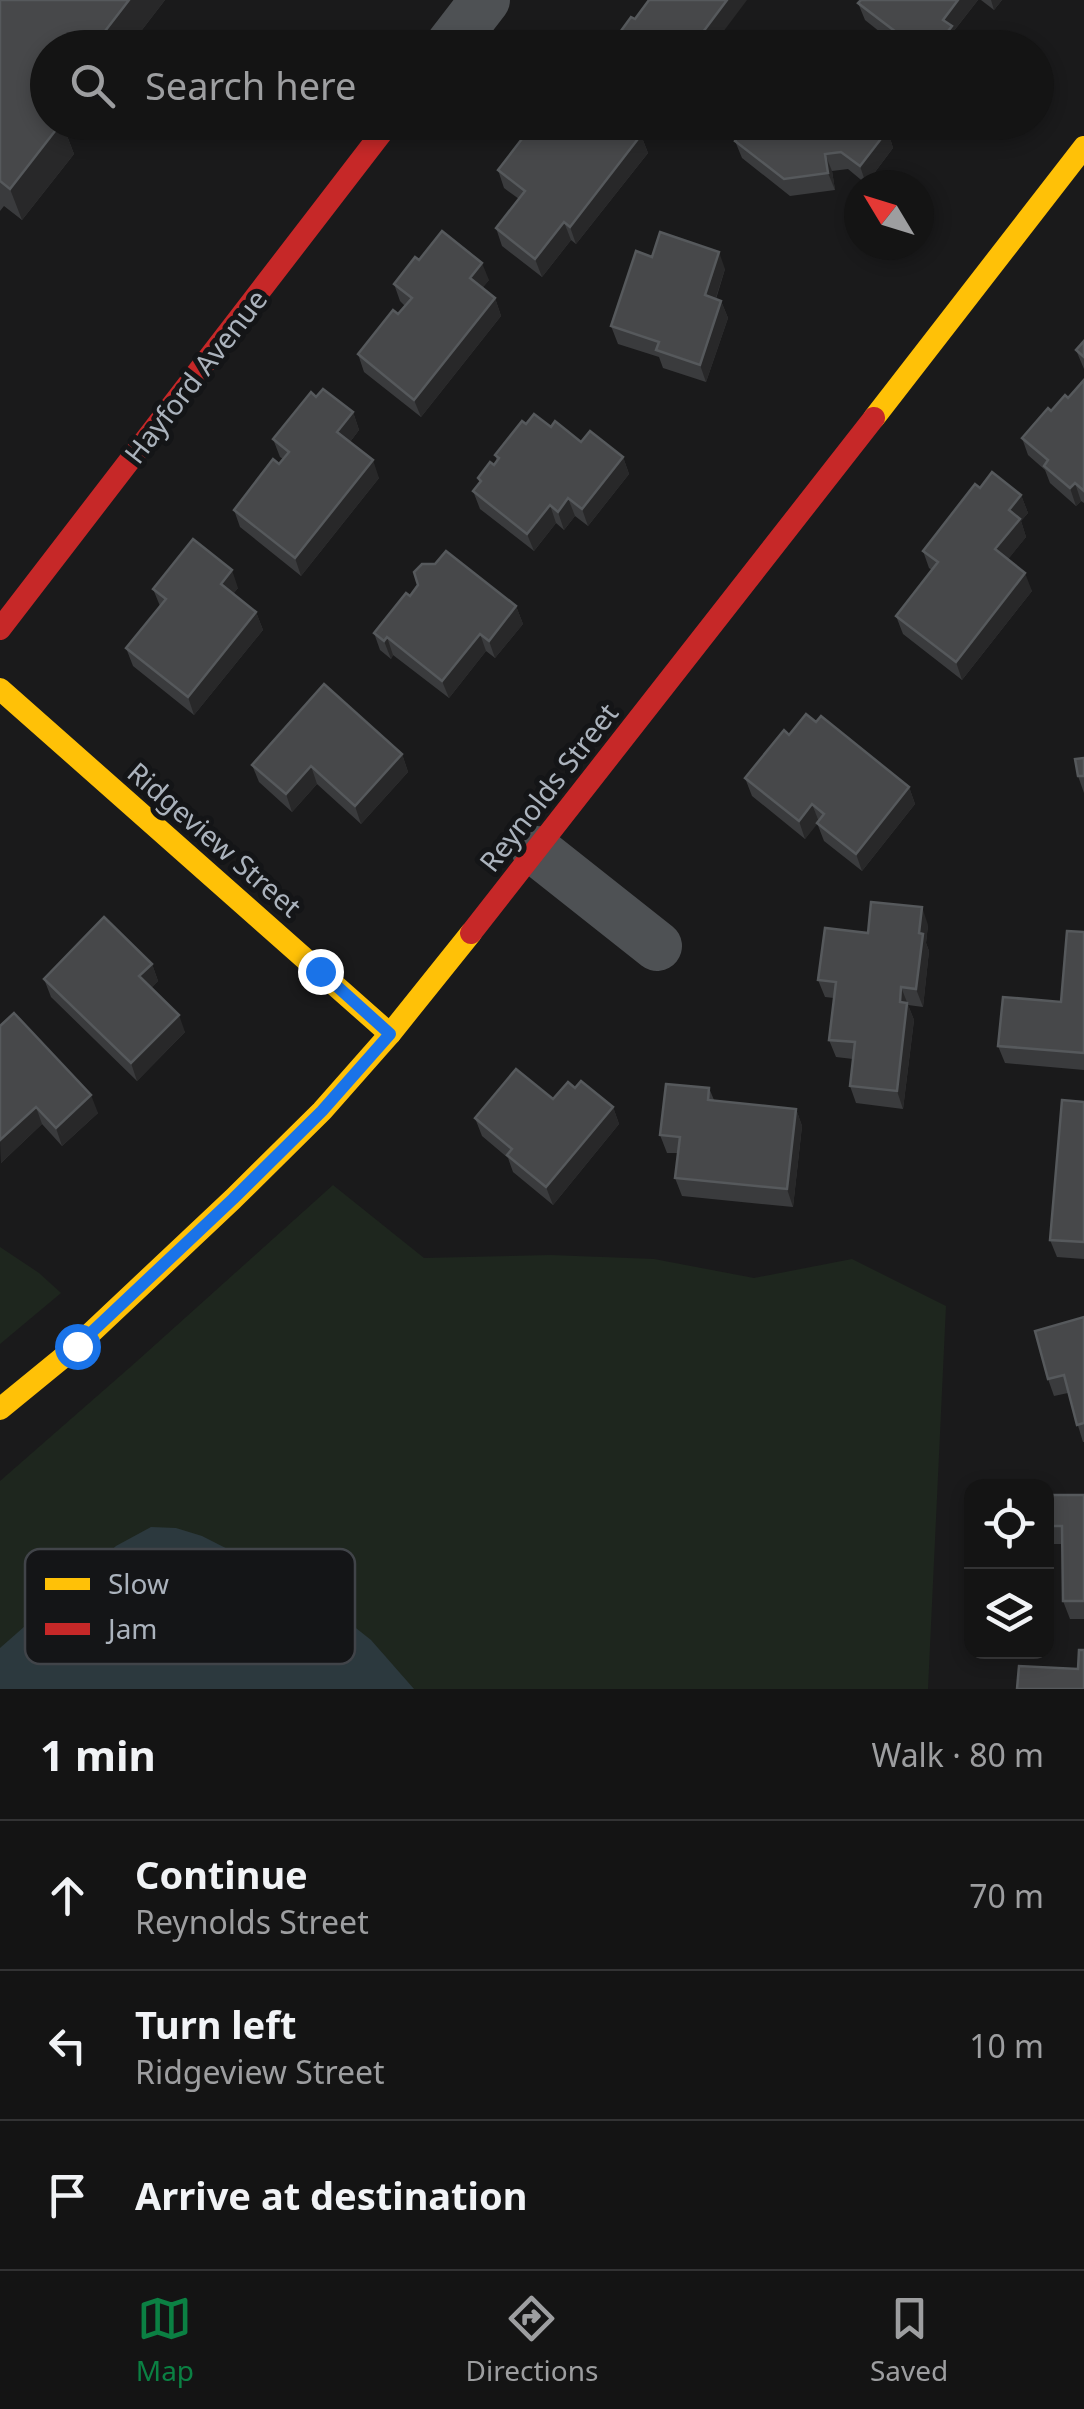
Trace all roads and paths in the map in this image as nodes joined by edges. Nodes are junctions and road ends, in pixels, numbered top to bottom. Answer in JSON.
{"nodes":[{"id":1,"x":484,"y":0,"type":"edge"},
{"id":2,"x":462,"y":30,"type":"edge"},
{"id":3,"x":376,"y":140,"type":"edge"},
{"id":4,"x":1084,"y":147,"type":"edge"},
{"id":5,"x":0,"y":629,"type":"edge"},
{"id":6,"x":0,"y":689,"type":"edge"},
{"id":7,"x":537,"y":851,"type":"junction"},
{"id":8,"x":657,"y":946,"type":"dead end"},
{"id":9,"x":390,"y":1034,"type":"junction"},
{"id":10,"x":0,"y":1409,"type":"edge"}],
"edges":[{"from":1,"to":2,"type":"street"},
{"from":3,"to":5,"type":"street","name":"Hayford Avenue"},
{"from":4,"to":7,"type":"street","name":"Reynolds Street"},
{"from":6,"to":9,"type":"street","name":"Ridgeview Street"},
{"from":7,"to":8,"type":"street"},
{"from":7,"to":9,"type":"street","name":"Reynolds Street"},
{"from":9,"to":10,"type":"street","name":"Reynolds Street"}]}
